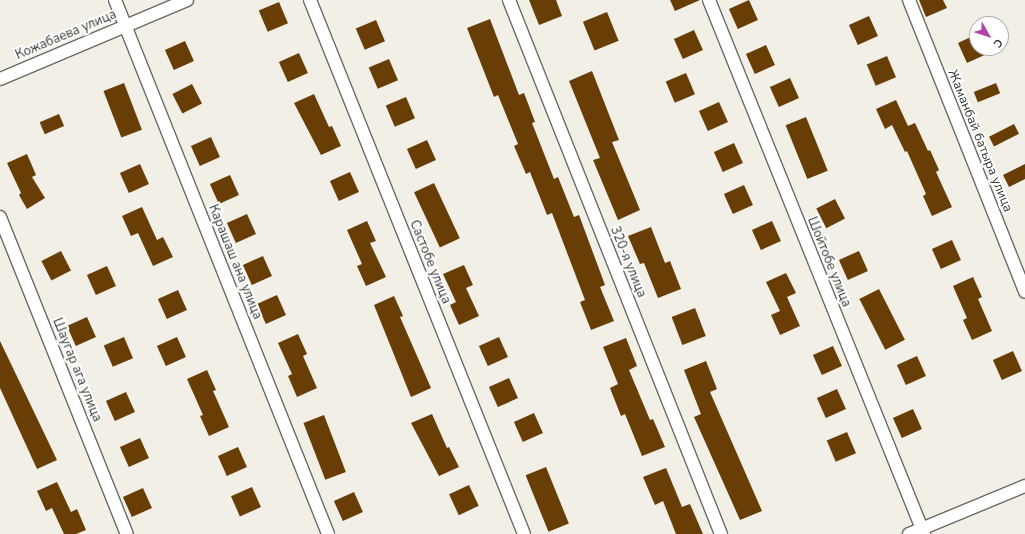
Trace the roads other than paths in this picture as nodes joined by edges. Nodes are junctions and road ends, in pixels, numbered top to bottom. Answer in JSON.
{"nodes":[{"id":1,"x":115,"y":0,"type":"edge"},
{"id":2,"x":187,"y":0,"type":"edge"},
{"id":3,"x":310,"y":0,"type":"edge"},
{"id":4,"x":509,"y":0,"type":"edge"},
{"id":5,"x":709,"y":0,"type":"edge"},
{"id":6,"x":909,"y":0,"type":"edge"},
{"id":7,"x":125,"y":25,"type":"junction"},
{"id":8,"x":0,"y":79,"type":"edge"},
{"id":9,"x":0,"y":217,"type":"edge"},
{"id":10,"x":1025,"y":292,"type":"edge"},
{"id":11,"x":1025,"y":486,"type":"edge"},
{"id":12,"x":923,"y":532,"type":"edge"},
{"id":13,"x":127,"y":534,"type":"edge"},
{"id":14,"x":328,"y":534,"type":"edge"},
{"id":15,"x":524,"y":534,"type":"edge"},
{"id":16,"x":720,"y":534,"type":"edge"},
{"id":17,"x":909,"y":534,"type":"edge"}],
"edges":[{"from":1,"to":7,"type":"street","name":"Карашаш ана улица"},
{"from":2,"to":7,"type":"street","name":"Кожабаева улица"},
{"from":3,"to":15,"type":"street","name":"Састобе улица"},
{"from":4,"to":16,"type":"street","name":"320-я улица"},
{"from":5,"to":12,"type":"street","name":"Шойтобе улица"},
{"from":6,"to":10,"type":"street","name":"Жаманбай батыра улица"},
{"from":7,"to":8,"type":"street","name":"Кожабаева улица"},
{"from":7,"to":14,"type":"street","name":"Карашаш ана улица"},
{"from":9,"to":13,"type":"street","name":"Шаугар ага улица"},
{"from":11,"to":12,"type":"street"},
{"from":12,"to":17,"type":"street"}]}
